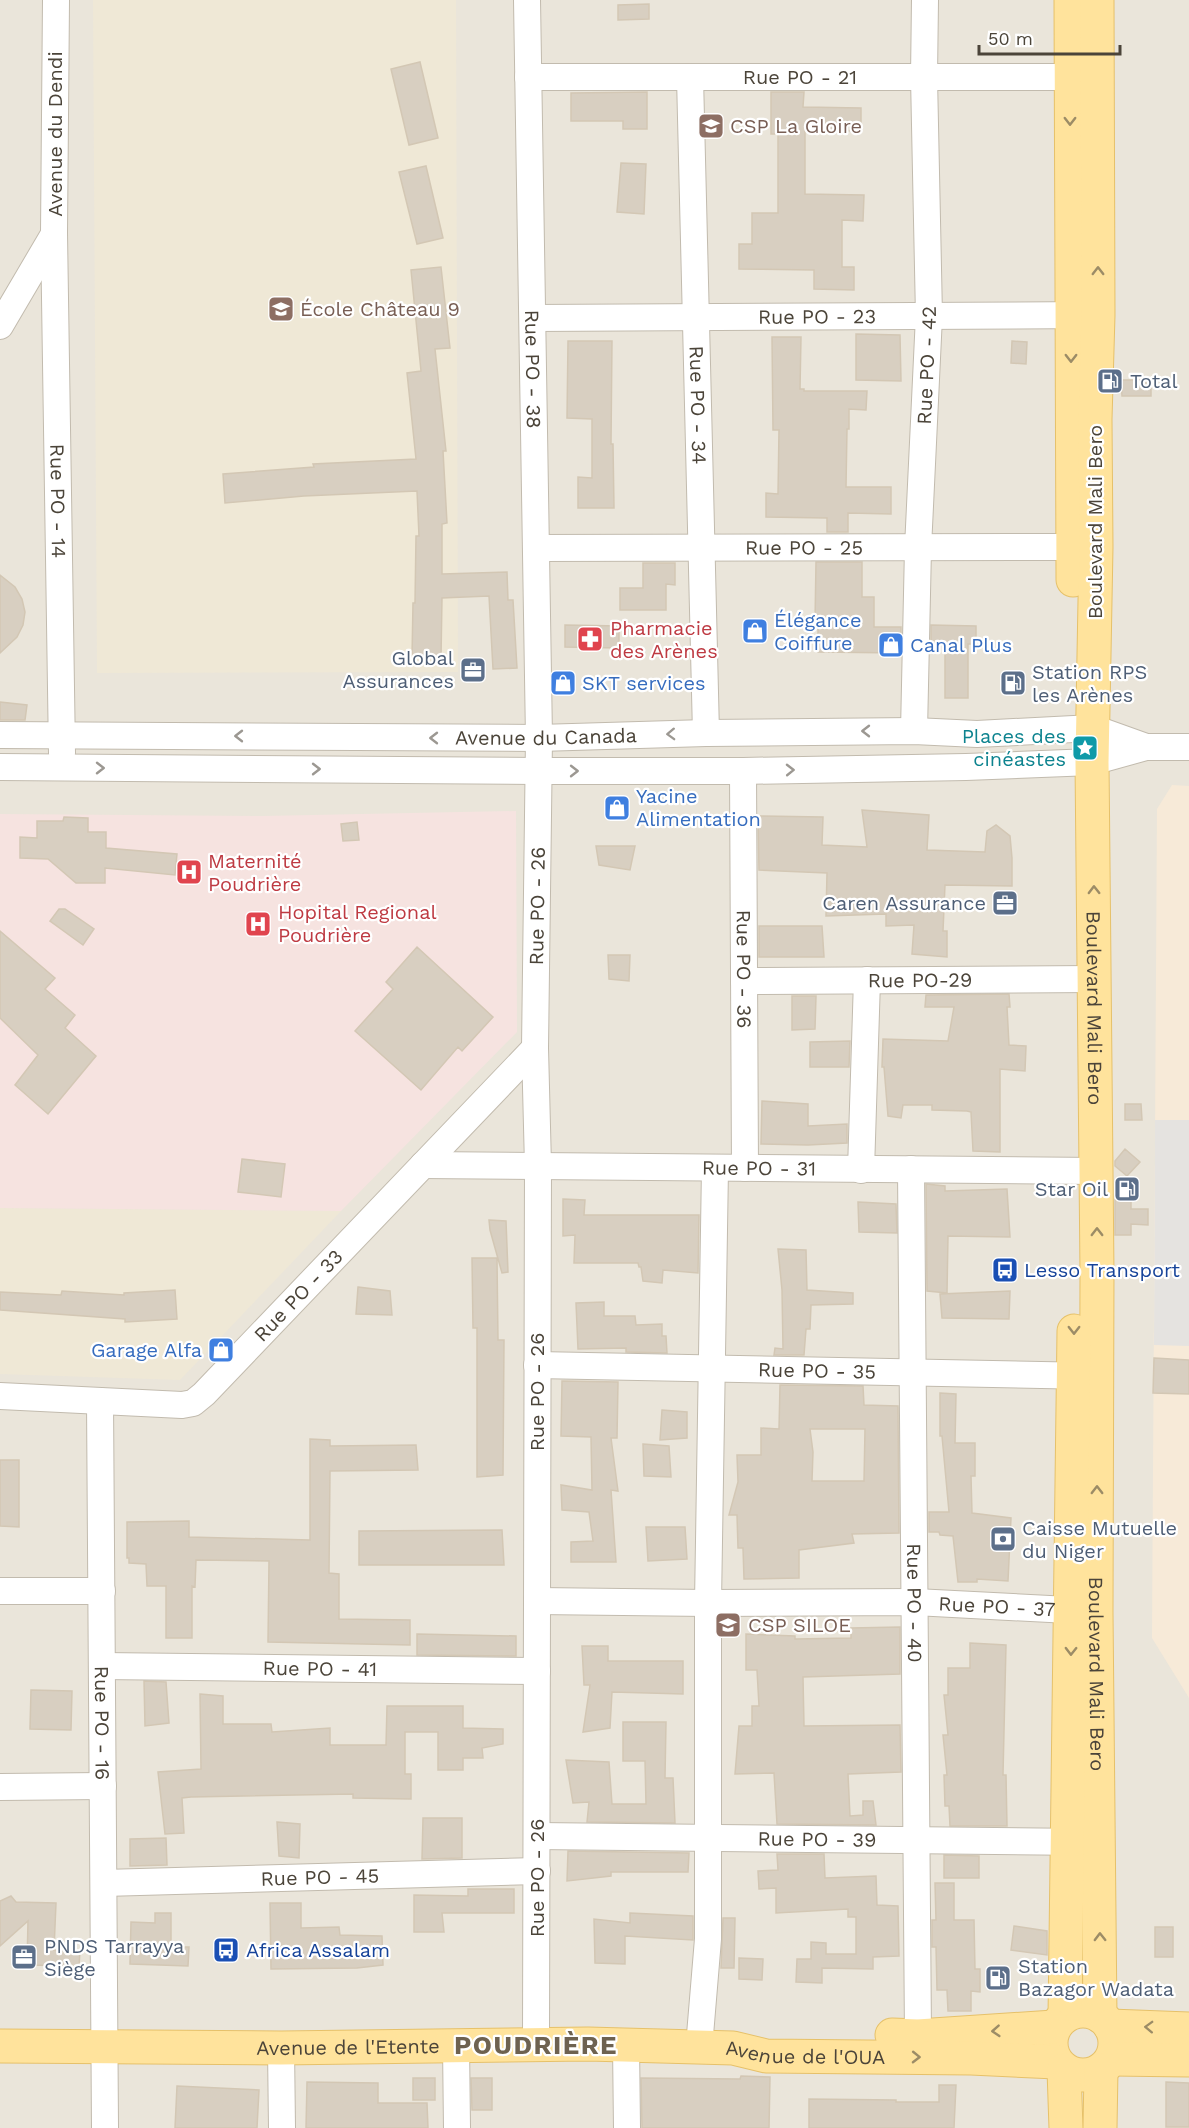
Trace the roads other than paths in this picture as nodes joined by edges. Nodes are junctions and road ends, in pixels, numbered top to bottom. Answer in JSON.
{"nodes":[{"id":1,"x":56,"y":0,"type":"edge"},
{"id":2,"x":527,"y":0,"type":"edge"},
{"id":3,"x":925,"y":0,"type":"edge"},
{"id":4,"x":1071,"y":0,"type":"edge"},
{"id":5,"x":1097,"y":0,"type":"edge"},
{"id":6,"x":528,"y":77,"type":"junction"},
{"id":7,"x":690,"y":77,"type":"junction"},
{"id":8,"x":924,"y":77,"type":"junction"},
{"id":9,"x":1070,"y":77,"type":"junction"},
{"id":10,"x":54,"y":233,"type":"junction"},
{"id":11,"x":1085,"y":315,"type":"junction"},
{"id":12,"x":929,"y":316,"type":"junction"},
{"id":13,"x":696,"y":317,"type":"junction"},
{"id":14,"x":533,"y":318,"type":"junction"},
{"id":15,"x":0,"y":326,"type":"edge"},
{"id":16,"x":1073,"y":547,"type":"junction"},
{"id":17,"x":536,"y":548,"type":"junction"},
{"id":18,"x":702,"y":548,"type":"junction"},
{"id":19,"x":918,"y":548,"type":"junction"},
{"id":20,"x":1083,"y":729,"type":"junction"},
{"id":21,"x":915,"y":731,"type":"junction"},
{"id":22,"x":706,"y":733,"type":"junction"},
{"id":23,"x":0,"y":735,"type":"edge"},
{"id":24,"x":63,"y":735,"type":"junction"},
{"id":25,"x":539,"y":738,"type":"junction"},
{"id":26,"x":1146,"y":747,"type":"junction"},
{"id":27,"x":1189,"y":747,"type":"edge"},
{"id":28,"x":1082,"y":762,"type":"junction"},
{"id":29,"x":0,"y":767,"type":"edge"},
{"id":30,"x":61,"y":767,"type":"junction"},
{"id":31,"x":539,"y":771,"type":"junction"},
{"id":32,"x":743,"y":771,"type":"junction"},
{"id":33,"x":1083,"y":979,"type":"junction"},
{"id":34,"x":867,"y":980,"type":"junction"},
{"id":35,"x":744,"y":981,"type":"junction"},
{"id":36,"x":535,"y":1048,"type":"junction"},
{"id":37,"x":423,"y":1166,"type":"junction"},
{"id":38,"x":538,"y":1166,"type":"junction"},
{"id":39,"x":715,"y":1168,"type":"junction"},
{"id":40,"x":745,"y":1168,"type":"junction"},
{"id":41,"x":911,"y":1169,"type":"junction"},
{"id":42,"x":861,"y":1170,"type":"junction"},
{"id":43,"x":1085,"y":1171,"type":"junction"},
{"id":44,"x":537,"y":1365,"type":"junction"},
{"id":45,"x":712,"y":1368,"type":"junction"},
{"id":46,"x":913,"y":1372,"type":"junction"},
{"id":47,"x":1086,"y":1376,"type":"junction"},
{"id":48,"x":0,"y":1396,"type":"edge"},
{"id":49,"x":100,"y":1401,"type":"junction"},
{"id":50,"x":0,"y":1591,"type":"edge"},
{"id":51,"x":102,"y":1591,"type":"junction"},
{"id":52,"x":537,"y":1601,"type":"junction"},
{"id":53,"x":915,"y":1602,"type":"junction"},
{"id":54,"x":708,"y":1603,"type":"junction"},
{"id":55,"x":1084,"y":1611,"type":"junction"},
{"id":56,"x":102,"y":1666,"type":"junction"},
{"id":57,"x":537,"y":1671,"type":"junction"},
{"id":58,"x":0,"y":1786,"type":"edge"},
{"id":59,"x":103,"y":1786,"type":"junction"},
{"id":60,"x":537,"y":1836,"type":"junction"},
{"id":61,"x":708,"y":1838,"type":"junction"},
{"id":62,"x":917,"y":1840,"type":"junction"},
{"id":63,"x":1083,"y":1842,"type":"junction"},
{"id":64,"x":537,"y":1871,"type":"junction"},
{"id":65,"x":104,"y":1883,"type":"junction"},
{"id":66,"x":1060,"y":2021,"type":"junction"},
{"id":67,"x":1105,"y":2021,"type":"junction"},
{"id":68,"x":1189,"y":2029,"type":"edge"},
{"id":69,"x":918,"y":2036,"type":"junction"},
{"id":70,"x":456,"y":2045,"type":"junction"},
{"id":71,"x":536,"y":2045,"type":"junction"},
{"id":72,"x":626,"y":2045,"type":"junction"},
{"id":73,"x":0,"y":2046,"type":"edge"},
{"id":74,"x":105,"y":2046,"type":"junction"},
{"id":75,"x":699,"y":2047,"type":"junction"},
{"id":76,"x":281,"y":2048,"type":"junction"},
{"id":77,"x":733,"y":2048,"type":"junction"},
{"id":78,"x":1189,"y":2060,"type":"edge"},
{"id":79,"x":1106,"y":2065,"type":"junction"},
{"id":80,"x":1060,"y":2066,"type":"junction"},
{"id":81,"x":105,"y":2128,"type":"edge"},
{"id":82,"x":282,"y":2128,"type":"edge"},
{"id":83,"x":457,"y":2128,"type":"edge"},
{"id":84,"x":627,"y":2128,"type":"edge"},
{"id":85,"x":1066,"y":2128,"type":"edge"},
{"id":86,"x":1100,"y":2128,"type":"edge"}],
"edges":[{"from":1,"to":10,"type":"street","name":"Avenue du Dendi"},
{"from":2,"to":6,"type":"street","name":"Rue PO - 38"},
{"from":3,"to":8,"type":"street","name":"Rue PO - 42"},
{"from":4,"to":9,"type":"main road","name":"Boulevard Mali Bero"},
{"from":11,"to":5,"type":"main road","name":"Boulevard Mali Bero","one_way":true},
{"from":6,"to":7,"type":"street","name":"Rue PO - 21"},
{"from":6,"to":14,"type":"street","name":"Rue PO - 38"},
{"from":7,"to":8,"type":"street","name":"Rue PO - 21"},
{"from":7,"to":13,"type":"street","name":"Rue PO - 34"},
{"from":8,"to":9,"type":"street","name":"Rue PO - 21"},
{"from":8,"to":12,"type":"street","name":"Rue PO - 42"},
{"from":9,"to":11,"type":"main road","name":"Boulevard Mali Bero","one_way":true},
{"from":10,"to":15,"type":"street","name":"Avenue du Dendi"},
{"from":10,"to":24,"type":"street","name":"Rue PO - 14"},
{"from":11,"to":12,"type":"street","name":"Rue PO - 23"},
{"from":11,"to":16,"type":"main road","name":"Boulevard Mali Bero","one_way":true},
{"from":11,"to":20,"type":"main road","name":"Boulevard Mali Bero"},
{"from":12,"to":13,"type":"street","name":"Rue PO - 23"},
{"from":12,"to":19,"type":"street","name":"Rue PO - 42"},
{"from":13,"to":14,"type":"street","name":"Rue PO - 23"},
{"from":13,"to":18,"type":"street","name":"Rue PO - 34"},
{"from":14,"to":17,"type":"street","name":"Rue PO - 38"},
{"from":16,"to":19,"type":"street","name":"Rue PO - 25"},
{"from":16,"to":20,"type":"main road","name":"Boulevard Mali Bero"},
{"from":17,"to":18,"type":"street","name":"Rue PO - 25"},
{"from":17,"to":25,"type":"street","name":"Rue PO - 38"},
{"from":18,"to":19,"type":"street","name":"Rue PO - 25"},
{"from":18,"to":22,"type":"street","name":"Rue PO - 34"},
{"from":19,"to":21,"type":"street","name":"Rue PO - 42"},
{"from":20,"to":21,"type":"street","name":"Avenue du Canada"},
{"from":20,"to":26,"type":"street"},
{"from":20,"to":28,"type":"main road","name":"Boulevard Mali Bero"},
{"from":21,"to":22,"type":"street","name":"Avenue du Canada","one_way":true},
{"from":22,"to":25,"type":"street","name":"Avenue du Canada","one_way":true},
{"from":23,"to":24,"type":"street","name":"Avenue du Canada"},
{"from":25,"to":24,"type":"street","name":"Avenue du Canada","one_way":true},
{"from":24,"to":30,"type":"street","name":"Rue PO - 14"},
{"from":25,"to":31,"type":"street","name":"Rue PO - 26"},
{"from":26,"to":27,"type":"street"},
{"from":26,"to":28,"type":"street","name":"Avenue du Canada"},
{"from":32,"to":28,"type":"street","name":"Avenue du Canada","one_way":true},
{"from":28,"to":33,"type":"main road","name":"Boulevard Mali Bero"},
{"from":29,"to":30,"type":"street","name":"Avenue du Canada"},
{"from":30,"to":31,"type":"street","name":"Avenue du Canada","one_way":true},
{"from":31,"to":32,"type":"street","name":"Avenue du Canada","one_way":true},
{"from":31,"to":36,"type":"street","name":"Rue PO - 26"},
{"from":32,"to":35,"type":"street","name":"Rue PO - 36"},
{"from":33,"to":34,"type":"street","name":"Rue PO-29"},
{"from":33,"to":43,"type":"main road","name":"Boulevard Mali Bero"},
{"from":34,"to":35,"type":"street","name":"Rue PO-29"},
{"from":34,"to":42,"type":"street"},
{"from":35,"to":40,"type":"street","name":"Rue PO - 36"},
{"from":36,"to":37,"type":"street","name":"Rue PO - 33"},
{"from":36,"to":38,"type":"street","name":"Rue PO - 26"},
{"from":37,"to":38,"type":"street","name":"Rue PO - 31"},
{"from":37,"to":49,"type":"street","name":"Rue PO - 33"},
{"from":38,"to":39,"type":"street","name":"Rue PO - 31"},
{"from":38,"to":44,"type":"street","name":"Rue PO - 26"},
{"from":39,"to":40,"type":"street","name":"Rue PO - 31"},
{"from":39,"to":45,"type":"street"},
{"from":40,"to":42,"type":"street","name":"Rue PO - 31"},
{"from":41,"to":42,"type":"street","name":"Rue PO - 31"},
{"from":41,"to":43,"type":"street","name":"Rue PO - 31"},
{"from":41,"to":46,"type":"street","name":"Rue PO - 40"},
{"from":43,"to":47,"type":"main road","name":"Boulevard Mali Bero"},
{"from":44,"to":45,"type":"street","name":"Rue PO - 35"},
{"from":44,"to":52,"type":"street","name":"Rue PO - 26"},
{"from":45,"to":46,"type":"street","name":"Rue PO - 35"},
{"from":45,"to":54,"type":"street"},
{"from":46,"to":47,"type":"street","name":"Rue PO - 35"},
{"from":46,"to":53,"type":"street","name":"Rue PO - 40"},
{"from":47,"to":55,"type":"main road","name":"Boulevard Mali Bero"},
{"from":48,"to":49,"type":"street","name":"Rue PO - 33"},
{"from":49,"to":51,"type":"street","name":"Rue PO - 16"},
{"from":50,"to":51,"type":"street"},
{"from":51,"to":56,"type":"street","name":"Rue PO - 16"},
{"from":52,"to":54,"type":"street","name":"Rue PO - 37"},
{"from":52,"to":57,"type":"street","name":"Rue PO - 26"},
{"from":53,"to":54,"type":"street","name":"Rue PO - 37"},
{"from":53,"to":55,"type":"street","name":"Rue PO - 37"},
{"from":53,"to":62,"type":"street","name":"Rue PO - 40"},
{"from":54,"to":61,"type":"street"},
{"from":55,"to":63,"type":"main road","name":"Boulevard Mali Bero"},
{"from":56,"to":57,"type":"street","name":"Rue PO - 41"},
{"from":56,"to":59,"type":"street","name":"Rue PO - 16"},
{"from":57,"to":60,"type":"street","name":"Rue PO - 26"},
{"from":58,"to":59,"type":"street"},
{"from":59,"to":65,"type":"street","name":"Rue PO - 16"},
{"from":60,"to":61,"type":"street","name":"Rue PO - 39"},
{"from":60,"to":64,"type":"street","name":"Rue PO - 26"},
{"from":61,"to":62,"type":"street","name":"Rue PO - 39"},
{"from":61,"to":75,"type":"street"},
{"from":62,"to":63,"type":"street","name":"Rue PO - 39"},
{"from":62,"to":69,"type":"street","name":"Rue PO - 40"},
{"from":63,"to":66,"type":"main road","name":"Boulevard Mali Bero"},
{"from":67,"to":63,"type":"main road","name":"Boulevard Mali Bero","one_way":true},
{"from":64,"to":65,"type":"street","name":"Rue PO - 45"},
{"from":64,"to":71,"type":"street","name":"Rue PO - 26"},
{"from":65,"to":74,"type":"street","name":"Rue PO - 16"},
{"from":66,"to":67,"type":"main road"},
{"from":66,"to":69,"type":"main road","name":"Avenue de l'OUA","one_way":true},
{"from":66,"to":80,"type":"main road"},
{"from":68,"to":67,"type":"main road","one_way":true},
{"from":67,"to":79,"type":"main road"},
{"from":69,"to":77,"type":"main road","name":"Avenue de l'OUA"},
{"from":70,"to":71,"type":"main road","name":"Avenue de l'Etente"},
{"from":70,"to":76,"type":"main road","name":"Avenue de l'Etente"},
{"from":70,"to":83,"type":"street"},
{"from":71,"to":72,"type":"main road","name":"Avenue de l'Etente"},
{"from":72,"to":75,"type":"main road","name":"Avenue de l'Etente"},
{"from":72,"to":84,"type":"street"},
{"from":73,"to":74,"type":"main road","name":"Avenue de l'Etente"},
{"from":74,"to":76,"type":"main road","name":"Avenue de l'Etente"},
{"from":74,"to":81,"type":"street","name":"Rue PO - 16"},
{"from":75,"to":77,"type":"main road","name":"Avenue de l'Etente"},
{"from":76,"to":82,"type":"street"},
{"from":77,"to":80,"type":"main road","name":"Avenue de l'OUA","one_way":true},
{"from":78,"to":79,"type":"main road"},
{"from":79,"to":80,"type":"main road"},
{"from":79,"to":86,"type":"main road"},
{"from":80,"to":85,"type":"main road"}]}
